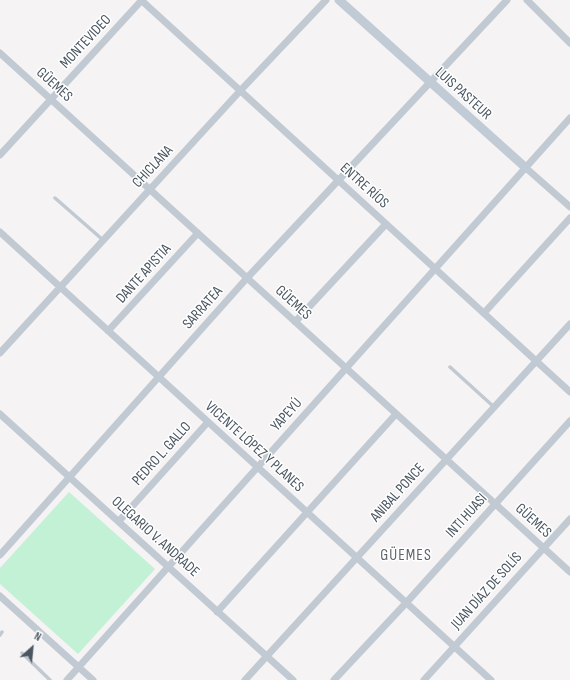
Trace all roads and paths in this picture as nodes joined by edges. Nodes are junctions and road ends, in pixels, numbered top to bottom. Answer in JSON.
{"nodes":[{"id":1,"x":142,"y":0,"type":"edge"},
{"id":2,"x":326,"y":0,"type":"edge"},
{"id":3,"x":339,"y":0,"type":"edge"},
{"id":4,"x":507,"y":0,"type":"edge"},
{"id":5,"x":527,"y":0,"type":"edge"},
{"id":6,"x":570,"y":43,"type":"edge"},
{"id":7,"x":0,"y":52,"type":"edge"},
{"id":8,"x":429,"y":82,"type":"junction"},
{"id":9,"x":240,"y":91,"type":"junction"},
{"id":10,"x":50,"y":99,"type":"junction"},
{"id":11,"x":570,"y":118,"type":"edge"},
{"id":12,"x":0,"y":155,"type":"edge"},
{"id":13,"x":526,"y":168,"type":"junction"},
{"id":14,"x":339,"y":180,"type":"junction"},
{"id":15,"x":150,"y":189,"type":"junction"},
{"id":16,"x":55,"y":198,"type":"dead end"},
{"id":17,"x":570,"y":207,"type":"edge"},
{"id":18,"x":570,"y":218,"type":"edge"},
{"id":19,"x":386,"y":224,"type":"junction"},
{"id":20,"x":0,"y":232,"type":"edge"},
{"id":21,"x":198,"y":233,"type":"junction"},
{"id":22,"x":103,"y":240,"type":"junction"},
{"id":23,"x":436,"y":269,"type":"junction"},
{"id":24,"x":247,"y":278,"type":"junction"},
{"id":25,"x":60,"y":287,"type":"junction"},
{"id":26,"x":484,"y":313,"type":"junction"},
{"id":27,"x":295,"y":322,"type":"junction"},
{"id":28,"x":570,"y":324,"type":"edge"},
{"id":29,"x":108,"y":331,"type":"junction"},
{"id":30,"x":0,"y":353,"type":"edge"},
{"id":31,"x":536,"y":361,"type":"junction"},
{"id":32,"x":450,"y":367,"type":"dead end"},
{"id":33,"x":346,"y":368,"type":"junction"},
{"id":34,"x":159,"y":378,"type":"junction"},
{"id":35,"x":570,"y":392,"type":"edge"},
{"id":36,"x":494,"y":407,"type":"junction"},
{"id":37,"x":0,"y":414,"type":"edge"},
{"id":38,"x":396,"y":414,"type":"junction"},
{"id":39,"x":570,"y":421,"type":"edge"},
{"id":40,"x":208,"y":422,"type":"junction"},
{"id":41,"x":446,"y":459,"type":"junction"},
{"id":42,"x":257,"y":467,"type":"junction"},
{"id":43,"x":69,"y":478,"type":"junction"},
{"id":44,"x":495,"y":504,"type":"junction"},
{"id":45,"x":307,"y":512,"type":"junction"},
{"id":46,"x":570,"y":519,"type":"edge"},
{"id":47,"x":118,"y":521,"type":"junction"},
{"id":48,"x":544,"y":548,"type":"junction"},
{"id":49,"x":0,"y":555,"type":"edge"},
{"id":50,"x":357,"y":558,"type":"junction"},
{"id":51,"x":168,"y":567,"type":"junction"},
{"id":52,"x":570,"y":572,"type":"edge"},
{"id":53,"x":0,"y":596,"type":"edge"},
{"id":54,"x":406,"y":603,"type":"junction"},
{"id":55,"x":218,"y":612,"type":"junction"},
{"id":56,"x":454,"y":647,"type":"junction"},
{"id":57,"x":22,"y":653,"type":"dead end"},
{"id":58,"x":266,"y":656,"type":"junction"},
{"id":59,"x":78,"y":667,"type":"junction"},
{"id":60,"x":50,"y":680,"type":"edge"},
{"id":61,"x":66,"y":680,"type":"edge"},
{"id":62,"x":93,"y":680,"type":"edge"},
{"id":63,"x":245,"y":680,"type":"edge"},
{"id":64,"x":293,"y":680,"type":"edge"},
{"id":65,"x":334,"y":680,"type":"edge"},
{"id":66,"x":424,"y":680,"type":"edge"},
{"id":67,"x":491,"y":680,"type":"edge"}],
"edges":[{"from":1,"to":9,"type":"street","name":"ENTRE RÍOS"},
{"from":1,"to":10,"type":"street","name":"MONTEVIDEO"},
{"from":2,"to":9,"type":"street","name":"CHICLANA"},
{"from":3,"to":8,"type":"main road","name":"LUIS PASTEUR"},
{"from":4,"to":8,"type":"street","name":"SARRATEA"},
{"from":5,"to":6,"type":"street"},
{"from":7,"to":10,"type":"street","name":"GÜEMES"},
{"from":8,"to":13,"type":"main road","name":"LUIS PASTEUR"},
{"from":8,"to":14,"type":"street","name":"SARRATEA"},
{"from":9,"to":14,"type":"street","name":"ENTRE RÍOS"},
{"from":9,"to":15,"type":"street","name":"CHICLANA"},
{"from":10,"to":12,"type":"street","name":"MONTEVIDEO"},
{"from":10,"to":15,"type":"street","name":"GÜEMES"},
{"from":11,"to":13,"type":"street","name":"YAPEYÚ"},
{"from":13,"to":17,"type":"street","name":"LUIS PASTEUR"},
{"from":13,"to":23,"type":"street","name":"YAPEYÚ"},
{"from":14,"to":19,"type":"street","name":"ENTRE RÍOS"},
{"from":14,"to":24,"type":"street","name":"SARRATEA"},
{"from":15,"to":21,"type":"street","name":"GÜEMES"},
{"from":15,"to":22,"type":"street","name":"CHICLANA"},
{"from":16,"to":22,"type":"lane"},
{"from":18,"to":26,"type":"street"},
{"from":19,"to":23,"type":"street","name":"ENTRE RÍOS"},
{"from":19,"to":27,"type":"street"},
{"from":20,"to":25,"type":"street","name":"VICENTE LÓPEZ Y PLANES"},
{"from":21,"to":24,"type":"street","name":"GÜEMES"},
{"from":21,"to":29,"type":"street","name":"DANTE APISTIA"},
{"from":22,"to":25,"type":"street","name":"CHICLANA"},
{"from":23,"to":26,"type":"street","name":"ENTRE RÍOS"},
{"from":23,"to":33,"type":"street","name":"YAPEYÚ"},
{"from":24,"to":27,"type":"street","name":"GÜEMES"},
{"from":24,"to":34,"type":"street","name":"SARRATEA"},
{"from":25,"to":29,"type":"street","name":"VICENTE LÓPEZ Y PLANES"},
{"from":25,"to":30,"type":"street","name":"CHICLANA"},
{"from":26,"to":31,"type":"street","name":"ENTRE RÍOS"},
{"from":27,"to":33,"type":"street","name":"GÜEMES"},
{"from":28,"to":31,"type":"street","name":"ANIBAL PONCE"},
{"from":29,"to":34,"type":"street","name":"VICENTE LÓPEZ Y PLANES"},
{"from":31,"to":35,"type":"street","name":"ENTRE RÍOS"},
{"from":31,"to":36,"type":"street","name":"ANIBAL PONCE"},
{"from":32,"to":36,"type":"lane"},
{"from":33,"to":38,"type":"street","name":"GÜEMES"},
{"from":33,"to":42,"type":"street","name":"YAPEYÚ"},
{"from":34,"to":40,"type":"street","name":"VICENTE LÓPEZ Y PLANES"},
{"from":34,"to":43,"type":"street","name":"SARRATEA"},
{"from":36,"to":41,"type":"street","name":"ANIBAL PONCE"},
{"from":37,"to":43,"type":"street","name":"OLEGARIO V. ANDRADE"},
{"from":38,"to":41,"type":"street","name":"GÜEMES"},
{"from":38,"to":45,"type":"street"},
{"from":39,"to":44,"type":"street","name":"INTI HUASI"},
{"from":40,"to":42,"type":"street","name":"VICENTE LÓPEZ Y PLANES"},
{"from":40,"to":47,"type":"street","name":"PEDRO L. GALLO"},
{"from":41,"to":44,"type":"street","name":"GÜEMES"},
{"from":41,"to":50,"type":"street","name":"ANIBAL PONCE"},
{"from":42,"to":45,"type":"street","name":"VICENTE LÓPEZ Y PLANES"},
{"from":42,"to":51,"type":"street","name":"YAPEYÚ"},
{"from":43,"to":47,"type":"street","name":"OLEGARIO V. ANDRADE"},
{"from":43,"to":49,"type":"street","name":"SARRATEA"},
{"from":44,"to":48,"type":"street","name":"GÜEMES"},
{"from":44,"to":54,"type":"street","name":"INTI HUASI"},
{"from":45,"to":50,"type":"street","name":"VICENTE LÓPEZ Y PLANES"},
{"from":45,"to":55,"type":"street"},
{"from":46,"to":48,"type":"street","name":"JUAN DÍAZ DE SOLÍS"},
{"from":47,"to":51,"type":"street","name":"OLEGARIO V. ANDRADE"},
{"from":48,"to":52,"type":"street","name":"GÜEMES"},
{"from":48,"to":56,"type":"street","name":"JUAN DÍAZ DE SOLÍS"},
{"from":50,"to":54,"type":"street","name":"VICENTE LÓPEZ Y PLANES"},
{"from":50,"to":58,"type":"street","name":"ANIBAL PONCE"},
{"from":51,"to":55,"type":"street","name":"OLEGARIO V. ANDRADE"},
{"from":51,"to":59,"type":"street","name":"YAPEYÚ"},
{"from":53,"to":59,"type":"street"},
{"from":54,"to":56,"type":"street","name":"VICENTE LÓPEZ Y PLANES"},
{"from":54,"to":65,"type":"street","name":"INTI HUASI"},
{"from":55,"to":58,"type":"street","name":"OLEGARIO V. ANDRADE"},
{"from":56,"to":66,"type":"street","name":"JUAN DÍAZ DE SOLÍS"},
{"from":56,"to":67,"type":"street","name":"VICENTE LÓPEZ Y PLANES"},
{"from":57,"to":60,"type":"lane"},
{"from":58,"to":63,"type":"street","name":"ANIBAL PONCE"},
{"from":58,"to":64,"type":"street","name":"OLEGARIO V. ANDRADE"},
{"from":59,"to":61,"type":"street","name":"YAPEYÚ"},
{"from":59,"to":62,"type":"street"}]}
